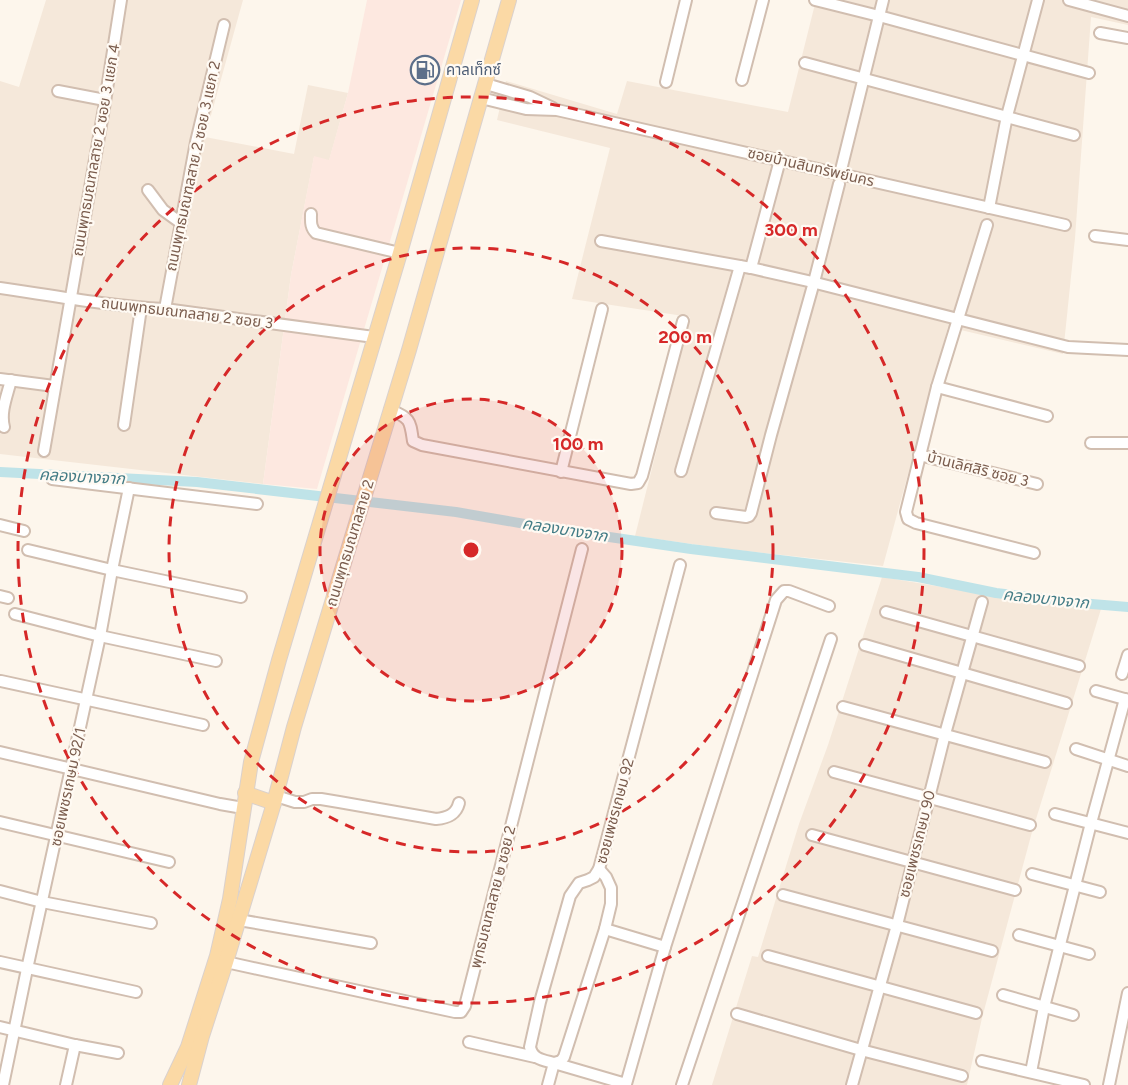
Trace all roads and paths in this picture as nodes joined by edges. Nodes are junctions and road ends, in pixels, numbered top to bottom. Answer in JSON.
{"nodes":[{"id":1,"x":121,"y":0,"type":"edge"},
{"id":2,"x":472,"y":0,"type":"edge"},
{"id":3,"x":509,"y":0,"type":"edge"},
{"id":4,"x":686,"y":0,"type":"edge"},
{"id":5,"x":763,"y":0,"type":"edge"},
{"id":6,"x":815,"y":0,"type":"edge"},
{"id":7,"x":883,"y":0,"type":"edge"},
{"id":8,"x":1038,"y":0,"type":"edge"},
{"id":9,"x":1069,"y":0,"type":"edge"},
{"id":10,"x":879,"y":16,"type":"junction"},
{"id":11,"x":1128,"y":16,"type":"edge"},
{"id":12,"x":224,"y":25,"type":"dead end"},
{"id":13,"x":1100,"y":33,"type":"dead end"},
{"id":14,"x":1128,"y":38,"type":"edge"},
{"id":15,"x":1024,"y":55,"type":"junction"},
{"id":16,"x":805,"y":63,"type":"dead end"},
{"id":17,"x":1089,"y":73,"type":"dead end"},
{"id":18,"x":863,"y":79,"type":"junction"},
{"id":19,"x":742,"y":80,"type":"dead end"},
{"id":20,"x":666,"y":82,"type":"dead end"},
{"id":21,"x":486,"y":84,"type":"junction"},
{"id":22,"x":58,"y":91,"type":"dead end"},
{"id":23,"x":481,"y":98,"type":"junction"},
{"id":24,"x":105,"y":100,"type":"junction"},
{"id":25,"x":557,"y":110,"type":"junction"},
{"id":26,"x":1007,"y":116,"type":"junction"},
{"id":27,"x":1074,"y":135,"type":"dead end"},
{"id":28,"x":780,"y":160,"type":"junction"},
{"id":29,"x":839,"y":179,"type":"junction"},
{"id":30,"x":148,"y":190,"type":"dead end"},
{"id":31,"x":989,"y":208,"type":"junction"},
{"id":32,"x":311,"y":214,"type":"dead end"},
{"id":33,"x":181,"y":224,"type":"junction"},
{"id":34,"x":987,"y":225,"type":"dead end"},
{"id":35,"x":1065,"y":225,"type":"dead end"},
{"id":36,"x":1095,"y":236,"type":"dead end"},
{"id":37,"x":1128,"y":240,"type":"edge"},
{"id":38,"x":601,"y":241,"type":"dead end"},
{"id":39,"x":400,"y":253,"type":"junction"},
{"id":40,"x":740,"y":266,"type":"junction"},
{"id":41,"x":751,"y":268,"type":"junction"},
{"id":42,"x":814,"y":282,"type":"junction"},
{"id":43,"x":0,"y":288,"type":"edge"},
{"id":44,"x":69,"y":299,"type":"junction"},
{"id":45,"x":141,"y":308,"type":"junction"},
{"id":46,"x":165,"y":309,"type":"junction"},
{"id":47,"x":602,"y":309,"type":"dead end"},
{"id":48,"x":958,"y":320,"type":"junction"},
{"id":49,"x":683,"y":321,"type":"dead end"},
{"id":50,"x":374,"y":337,"type":"junction"},
{"id":51,"x":1128,"y":350,"type":"edge"},
{"id":52,"x":5,"y":380,"type":"edge"},
{"id":53,"x":54,"y":386,"type":"junction"},
{"id":54,"x":937,"y":387,"type":"junction"},
{"id":55,"x":390,"y":410,"type":"junction"},
{"id":56,"x":1047,"y":416,"type":"dead end"},
{"id":57,"x":124,"y":425,"type":"dead end"},
{"id":58,"x":4,"y":427,"type":"dead end"},
{"id":59,"x":1091,"y":443,"type":"dead end"},
{"id":60,"x":1128,"y":443,"type":"edge"},
{"id":61,"x":44,"y":451,"type":"dead end"},
{"id":62,"x":919,"y":455,"type":"junction"},
{"id":63,"x":681,"y":471,"type":"dead end"},
{"id":64,"x":561,"y":472,"type":"junction"},
{"id":65,"x":52,"y":479,"type":"dead end"},
{"id":66,"x":1037,"y":484,"type":"dead end"},
{"id":67,"x":129,"y":489,"type":"junction"},
{"id":68,"x":257,"y":504,"type":"dead end"},
{"id":69,"x":716,"y":513,"type":"dead end"},
{"id":70,"x":0,"y":525,"type":"edge"},
{"id":71,"x":24,"y":531,"type":"dead end"},
{"id":72,"x":582,"y":549,"type":"dead end"},
{"id":73,"x":28,"y":550,"type":"dead end"},
{"id":74,"x":1034,"y":553,"type":"dead end"},
{"id":75,"x":680,"y":565,"type":"dead end"},
{"id":76,"x":112,"y":570,"type":"junction"},
{"id":77,"x":241,"y":597,"type":"dead end"},
{"id":78,"x":982,"y":603,"type":"dead end"},
{"id":79,"x":829,"y":606,"type":"dead end"},
{"id":80,"x":886,"y":612,"type":"dead end"},
{"id":81,"x":15,"y":614,"type":"dead end"},
{"id":82,"x":100,"y":636,"type":"junction"},
{"id":83,"x":974,"y":636,"type":"junction"},
{"id":84,"x":831,"y":639,"type":"dead end"},
{"id":85,"x":865,"y":645,"type":"dead end"},
{"id":86,"x":1128,"y":655,"type":"edge"},
{"id":87,"x":216,"y":661,"type":"dead end"},
{"id":88,"x":1079,"y":666,"type":"dead end"},
{"id":89,"x":963,"y":673,"type":"junction"},
{"id":90,"x":1122,"y":674,"type":"dead end"},
{"id":91,"x":1,"y":681,"type":"edge"},
{"id":92,"x":1096,"y":691,"type":"dead end"},
{"id":93,"x":86,"y":700,"type":"junction"},
{"id":94,"x":1126,"y":700,"type":"edge"},
{"id":95,"x":1066,"y":703,"type":"dead end"},
{"id":96,"x":843,"y":707,"type":"dead end"},
{"id":97,"x":203,"y":725,"type":"dead end"},
{"id":98,"x":945,"y":734,"type":"junction"},
{"id":99,"x":1076,"y":749,"type":"dead end"},
{"id":100,"x":0,"y":752,"type":"edge"},
{"id":101,"x":1108,"y":760,"type":"junction"},
{"id":102,"x":1045,"y":762,"type":"dead end"},
{"id":103,"x":1128,"y":766,"type":"edge"},
{"id":104,"x":71,"y":769,"type":"junction"},
{"id":105,"x":834,"y":772,"type":"dead end"},
{"id":106,"x":245,"y":793,"type":"junction"},
{"id":107,"x":929,"y":798,"type":"junction"},
{"id":108,"x":275,"y":799,"type":"junction"},
{"id":109,"x":459,"y":803,"type":"dead end"},
{"id":110,"x":243,"y":808,"type":"junction"},
{"id":111,"x":1055,"y":814,"type":"dead end"},
{"id":112,"x":0,"y":822,"type":"edge"},
{"id":113,"x":1091,"y":823,"type":"junction"},
{"id":114,"x":1030,"y":825,"type":"dead end"},
{"id":115,"x":1128,"y":833,"type":"edge"},
{"id":116,"x":812,"y":835,"type":"dead end"},
{"id":117,"x":57,"y":836,"type":"junction"},
{"id":118,"x":169,"y":862,"type":"dead end"},
{"id":119,"x":913,"y":862,"type":"junction"},
{"id":120,"x":599,"y":869,"type":"junction"},
{"id":121,"x":1032,"y":874,"type":"dead end"},
{"id":122,"x":1075,"y":886,"type":"junction"},
{"id":123,"x":1015,"y":890,"type":"dead end"},
{"id":124,"x":0,"y":891,"type":"edge"},
{"id":125,"x":1100,"y":892,"type":"dead end"},
{"id":126,"x":783,"y":895,"type":"dead end"},
{"id":127,"x":42,"y":902,"type":"junction"},
{"id":128,"x":239,"y":920,"type":"junction"},
{"id":129,"x":151,"y":923,"type":"dead end"},
{"id":130,"x":897,"y":925,"type":"junction"},
{"id":131,"x":605,"y":929,"type":"junction"},
{"id":132,"x":1019,"y":935,"type":"dead end"},
{"id":133,"x":371,"y":944,"type":"dead end"},
{"id":134,"x":665,"y":947,"type":"junction"},
{"id":135,"x":1060,"y":947,"type":"junction"},
{"id":136,"x":992,"y":951,"type":"dead end"},
{"id":137,"x":1089,"y":954,"type":"dead end"},
{"id":138,"x":768,"y":956,"type":"dead end"},
{"id":139,"x":0,"y":962,"type":"edge"},
{"id":140,"x":226,"y":962,"type":"junction"},
{"id":141,"x":27,"y":969,"type":"junction"},
{"id":142,"x":879,"y":987,"type":"junction"},
{"id":143,"x":136,"y":992,"type":"dead end"},
{"id":144,"x":1128,"y":993,"type":"edge"},
{"id":145,"x":1003,"y":995,"type":"dead end"},
{"id":146,"x":1044,"y":1007,"type":"junction"},
{"id":147,"x":976,"y":1013,"type":"dead end"},
{"id":148,"x":737,"y":1014,"type":"dead end"},
{"id":149,"x":1073,"y":1015,"type":"dead end"},
{"id":150,"x":0,"y":1027,"type":"edge"},
{"id":151,"x":14,"y":1030,"type":"junction"},
{"id":152,"x":469,"y":1042,"type":"dead end"},
{"id":153,"x":75,"y":1044,"type":"junction"},
{"id":154,"x":861,"y":1050,"type":"junction"},
{"id":155,"x":118,"y":1053,"type":"dead end"},
{"id":156,"x":535,"y":1057,"type":"junction"},
{"id":157,"x":982,"y":1061,"type":"dead end"},
{"id":158,"x":554,"y":1062,"type":"junction"},
{"id":159,"x":1031,"y":1072,"type":"junction"},
{"id":160,"x":962,"y":1076,"type":"dead end"},
{"id":161,"x":3,"y":1085,"type":"edge"},
{"id":162,"x":66,"y":1085,"type":"edge"},
{"id":163,"x":170,"y":1085,"type":"edge"},
{"id":164,"x":189,"y":1085,"type":"edge"},
{"id":165,"x":548,"y":1085,"type":"edge"},
{"id":166,"x":626,"y":1085,"type":"edge"},
{"id":167,"x":682,"y":1085,"type":"edge"},
{"id":168,"x":852,"y":1085,"type":"edge"},
{"id":169,"x":1084,"y":1085,"type":"edge"},
{"id":170,"x":1108,"y":1085,"type":"edge"}],
"edges":[{"from":1,"to":24,"type":"street","name":"ถนนพุทธมณฑลสาย 2 ซอย 3 แยก 4"},
{"from":2,"to":39,"type":"main road"},
{"from":3,"to":21,"type":"main road","name":"ถนนพุทธมณฑลสาย 2"},
{"from":4,"to":20,"type":"street"},
{"from":5,"to":19,"type":"street"},
{"from":6,"to":10,"type":"street"},
{"from":7,"to":10,"type":"street"},
{"from":8,"to":15,"type":"street"},
{"from":9,"to":11,"type":"street"},
{"from":10,"to":15,"type":"street"},
{"from":10,"to":18,"type":"street"},
{"from":12,"to":33,"type":"street","name":"ถนนพุทธมณฑลสาย 2 ซอย 3 แยก 2"},
{"from":13,"to":14,"type":"street"},
{"from":15,"to":17,"type":"street"},
{"from":15,"to":26,"type":"street"},
{"from":16,"to":18,"type":"street"},
{"from":18,"to":26,"type":"street"},
{"from":18,"to":29,"type":"street"},
{"from":21,"to":23,"type":"main road","name":"ถนนพุทธมณฑลสาย 2"},
{"from":21,"to":25,"type":"street"},
{"from":22,"to":24,"type":"street"},
{"from":23,"to":25,"type":"street"},
{"from":23,"to":55,"type":"main road","name":"ถนนพุทธมณฑลสาย 2"},
{"from":24,"to":44,"type":"street","name":"ถนนพุทธมณฑลสาย 2 ซอย 3 แยก 4"},
{"from":25,"to":28,"type":"street","name":"ซอยบ้านสินทรัพย์นคร"},
{"from":26,"to":27,"type":"street"},
{"from":26,"to":31,"type":"street"},
{"from":28,"to":29,"type":"street","name":"ซอยบ้านสินทรัพย์นคร"},
{"from":28,"to":41,"type":"street"},
{"from":29,"to":31,"type":"street","name":"ซอยบ้านสินทรัพย์นคร"},
{"from":29,"to":42,"type":"street"},
{"from":30,"to":33,"type":"street"},
{"from":31,"to":35,"type":"street","name":"ซอยบ้านสินทรัพย์นคร"},
{"from":32,"to":39,"type":"street"},
{"from":33,"to":46,"type":"street","name":"ถนนพุทธมณฑลสาย 2 ซอย 3 แยก 2"},
{"from":34,"to":48,"type":"street"},
{"from":36,"to":37,"type":"street"},
{"from":38,"to":40,"type":"street"},
{"from":39,"to":50,"type":"main road"},
{"from":40,"to":41,"type":"street"},
{"from":40,"to":63,"type":"street"},
{"from":41,"to":42,"type":"street"},
{"from":42,"to":48,"type":"street"},
{"from":42,"to":69,"type":"street"},
{"from":43,"to":44,"type":"street","name":"ถนนพุทธมณฑลสาย 2 ซอย 3"},
{"from":44,"to":45,"type":"street","name":"ถนนพุทธมณฑลสาย 2 ซอย 3"},
{"from":44,"to":53,"type":"street","name":"ถนนพุทธมณฑลสาย 2 ซอย 3 แยก 4"},
{"from":45,"to":46,"type":"street","name":"ถนนพุทธมณฑลสาย 2 ซอย 3"},
{"from":45,"to":57,"type":"street"},
{"from":46,"to":50,"type":"street","name":"ถนนพุทธมณฑลสาย 2 ซอย 3"},
{"from":47,"to":64,"type":"street"},
{"from":48,"to":51,"type":"street"},
{"from":48,"to":54,"type":"street"},
{"from":49,"to":64,"type":"street"},
{"from":50,"to":106,"type":"main road"},
{"from":52,"to":53,"type":"street"},
{"from":52,"to":58,"type":"street"},
{"from":53,"to":61,"type":"street","name":"ถนนพุทธมณฑลสาย 2 ซอย 3 แยก 4"},
{"from":54,"to":56,"type":"street"},
{"from":54,"to":62,"type":"street"},
{"from":55,"to":64,"type":"street"},
{"from":55,"to":108,"type":"main road","name":"ถนนพุทธมณฑลสาย 2"},
{"from":59,"to":60,"type":"street"},
{"from":62,"to":66,"type":"street","name":"บ้านเลิศสิริ ซอย 3"},
{"from":62,"to":74,"type":"street"},
{"from":65,"to":67,"type":"street"},
{"from":67,"to":68,"type":"street"},
{"from":67,"to":76,"type":"street","name":"ซอยเพชรเกษม 92/1"},
{"from":70,"to":71,"type":"street"},
{"from":72,"to":140,"type":"street","name":"พุทธมณฑลสาย ๒ ซอย 2"},
{"from":73,"to":76,"type":"street"},
{"from":75,"to":120,"type":"street","name":"ซอยเพชรเกษม 92"},
{"from":76,"to":77,"type":"street"},
{"from":76,"to":82,"type":"street","name":"ซอยเพชรเกษม 92/1"},
{"from":78,"to":83,"type":"street","name":"ซอยเพชรเกษม 90"},
{"from":79,"to":134,"type":"street"},
{"from":80,"to":83,"type":"street"},
{"from":81,"to":82,"type":"street"},
{"from":82,"to":87,"type":"street"},
{"from":82,"to":93,"type":"street","name":"ซอยเพชรเกษม 92/1"},
{"from":83,"to":88,"type":"street"},
{"from":83,"to":89,"type":"street","name":"ซอยเพชรเกษม 90"},
{"from":84,"to":167,"type":"street"},
{"from":85,"to":89,"type":"street"},
{"from":86,"to":90,"type":"street"},
{"from":89,"to":95,"type":"street"},
{"from":89,"to":98,"type":"street","name":"ซอยเพชรเกษม 90"},
{"from":91,"to":93,"type":"street"},
{"from":92,"to":94,"type":"street"},
{"from":93,"to":97,"type":"street"},
{"from":93,"to":104,"type":"street","name":"ซอยเพชรเกษม 92/1"},
{"from":94,"to":101,"type":"street"},
{"from":96,"to":98,"type":"street"},
{"from":98,"to":102,"type":"street"},
{"from":98,"to":107,"type":"street","name":"ซอยเพชรเกษม 90"},
{"from":99,"to":101,"type":"street"},
{"from":100,"to":104,"type":"street"},
{"from":101,"to":103,"type":"street"},
{"from":101,"to":113,"type":"street"},
{"from":104,"to":110,"type":"street"},
{"from":104,"to":117,"type":"street","name":"ซอยเพชรเกษม 92/1"},
{"from":105,"to":107,"type":"street"},
{"from":106,"to":108,"type":"main road"},
{"from":106,"to":110,"type":"main road"},
{"from":107,"to":114,"type":"street"},
{"from":107,"to":119,"type":"street","name":"ซอยเพชรเกษม 90"},
{"from":108,"to":109,"type":"street"},
{"from":108,"to":128,"type":"main road","name":"ถนนพุทธมณฑลสาย 2"},
{"from":110,"to":163,"type":"main road"},
{"from":111,"to":113,"type":"street"},
{"from":112,"to":117,"type":"street"},
{"from":113,"to":115,"type":"street"},
{"from":113,"to":122,"type":"street"},
{"from":116,"to":119,"type":"street"},
{"from":117,"to":118,"type":"street"},
{"from":117,"to":127,"type":"street","name":"ซอยเพชรเกษม 92/1"},
{"from":119,"to":123,"type":"street"},
{"from":119,"to":130,"type":"street","name":"ซอยเพชรเกษม 90"},
{"from":120,"to":131,"type":"street"},
{"from":120,"to":156,"type":"street","name":"ซอยเพชรเกษม 92"},
{"from":121,"to":122,"type":"street"},
{"from":122,"to":125,"type":"street"},
{"from":122,"to":135,"type":"street"},
{"from":124,"to":127,"type":"street"},
{"from":126,"to":130,"type":"street"},
{"from":127,"to":129,"type":"street"},
{"from":127,"to":141,"type":"street","name":"ซอยเพชรเกษม 92/1"},
{"from":128,"to":133,"type":"street"},
{"from":128,"to":140,"type":"main road","name":"ถนนพุทธมณฑลสาย 2"},
{"from":130,"to":136,"type":"street"},
{"from":130,"to":142,"type":"street","name":"ซอยเพชรเกษม 90"},
{"from":131,"to":134,"type":"street"},
{"from":131,"to":158,"type":"street"},
{"from":132,"to":135,"type":"street"},
{"from":134,"to":166,"type":"street"},
{"from":135,"to":137,"type":"street"},
{"from":135,"to":146,"type":"street"},
{"from":138,"to":142,"type":"street"},
{"from":139,"to":141,"type":"street"},
{"from":140,"to":164,"type":"main road","name":"ถนนพุทธมณฑลสาย 2"},
{"from":141,"to":143,"type":"street"},
{"from":141,"to":151,"type":"street","name":"ซอยเพชรเกษม 92/1"},
{"from":142,"to":147,"type":"street"},
{"from":142,"to":154,"type":"street","name":"ซอยเพชรเกษม 90"},
{"from":144,"to":170,"type":"street"},
{"from":145,"to":146,"type":"street"},
{"from":146,"to":149,"type":"street"},
{"from":146,"to":159,"type":"street"},
{"from":148,"to":154,"type":"street"},
{"from":150,"to":151,"type":"street"},
{"from":151,"to":153,"type":"street"},
{"from":151,"to":161,"type":"street","name":"ซอยเพชรเกษม 92/1"},
{"from":152,"to":156,"type":"street"},
{"from":153,"to":155,"type":"street"},
{"from":153,"to":162,"type":"street"},
{"from":154,"to":160,"type":"street"},
{"from":154,"to":168,"type":"street","name":"ซอยเพชรเกษม 90"},
{"from":156,"to":158,"type":"street"},
{"from":157,"to":159,"type":"street"},
{"from":158,"to":165,"type":"street"},
{"from":158,"to":166,"type":"street"},
{"from":159,"to":169,"type":"street"}]}
